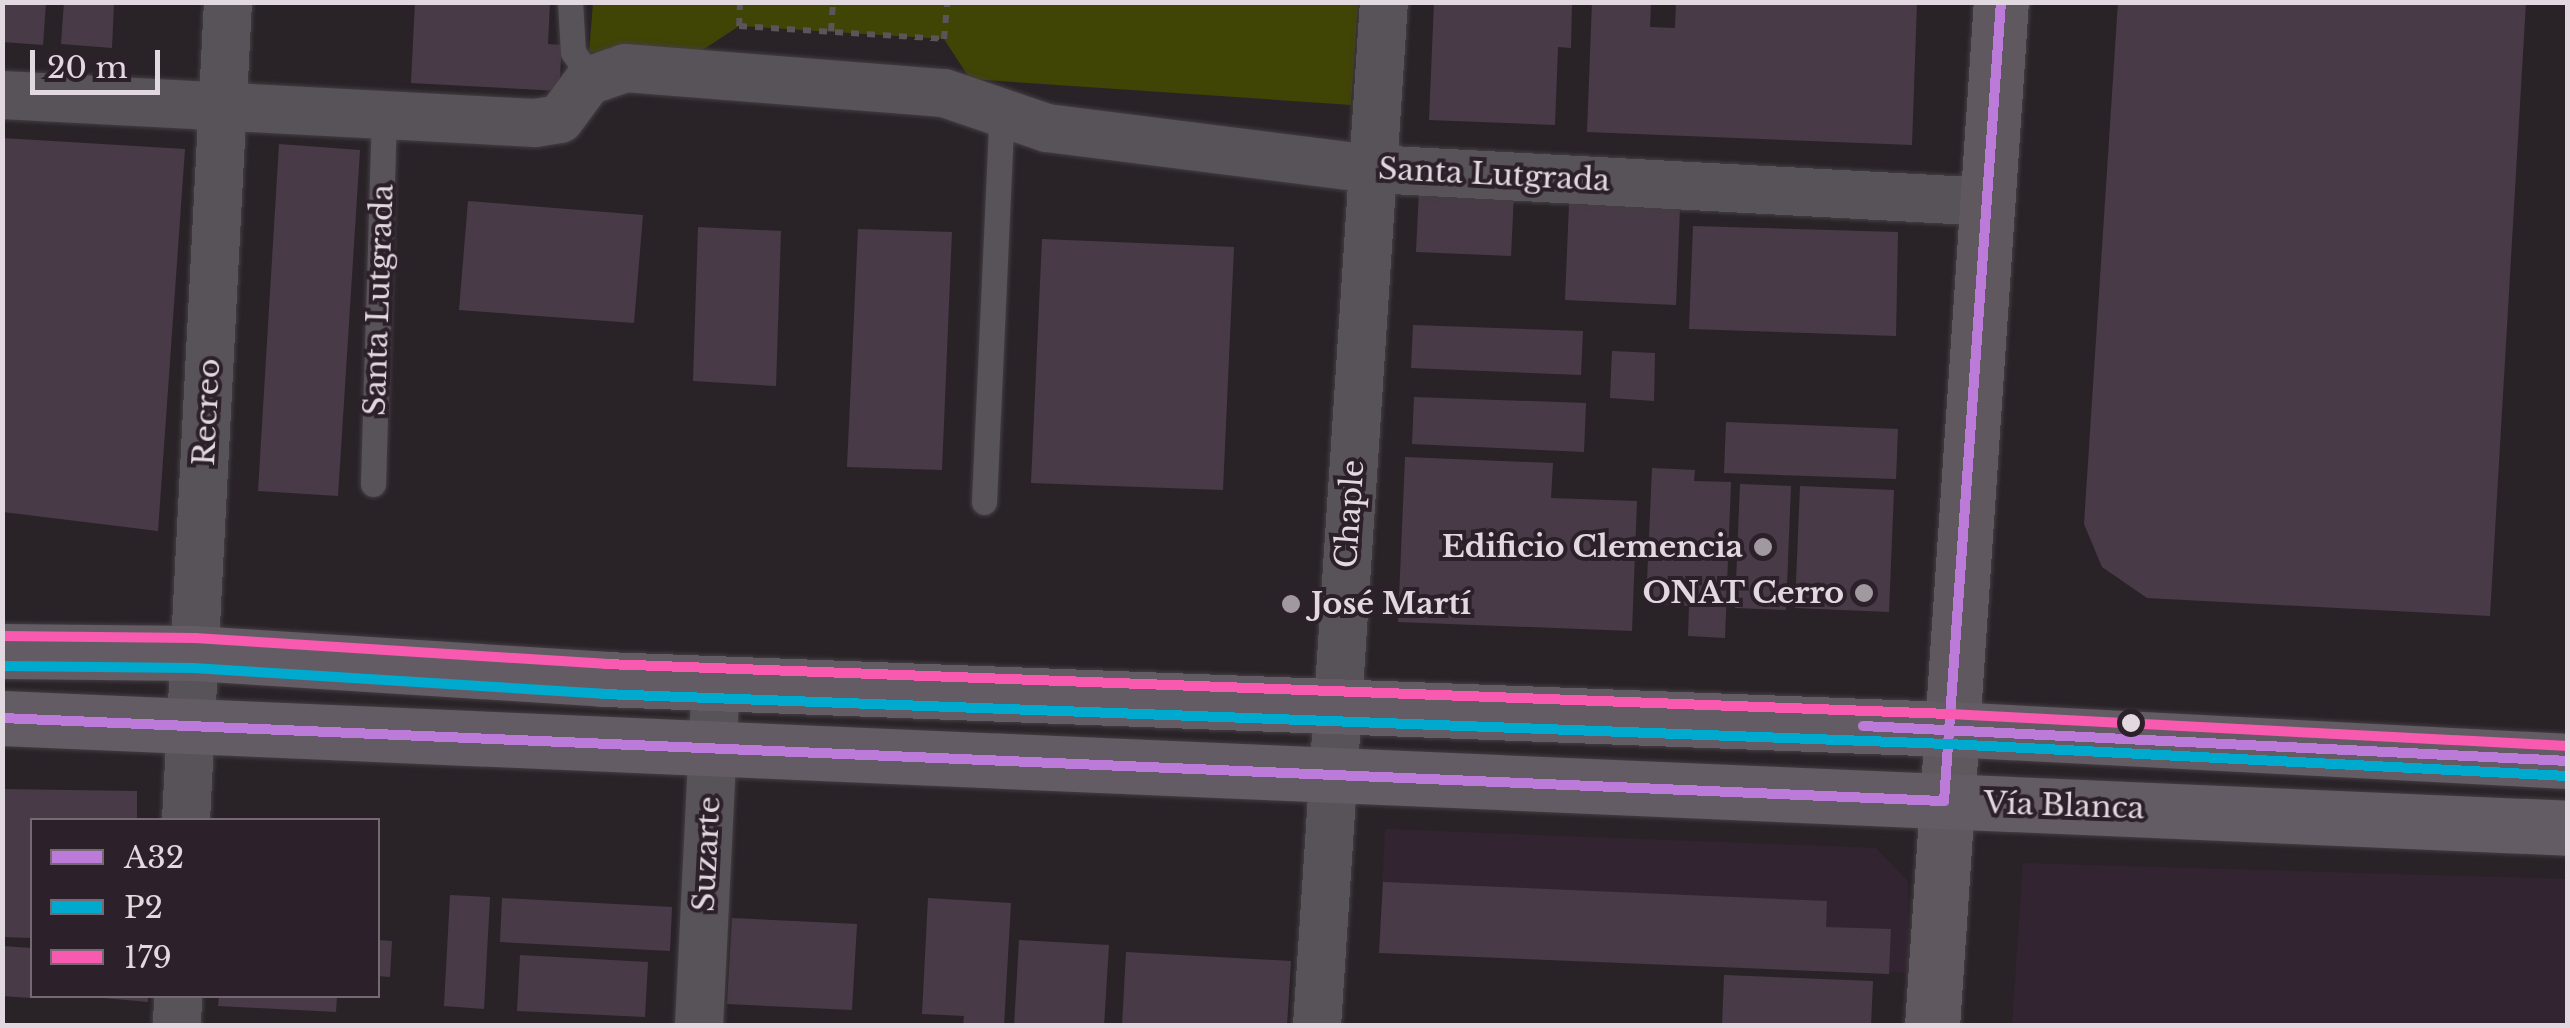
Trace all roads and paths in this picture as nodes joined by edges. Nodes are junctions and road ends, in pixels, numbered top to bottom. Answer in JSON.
{"nodes":[{"id":1,"x":228,"y":2,"type":"edge"},
{"id":2,"x":570,"y":2,"type":"edge"},
{"id":3,"x":740,"y":2,"type":"edge"},
{"id":4,"x":947,"y":2,"type":"edge"},
{"id":5,"x":1384,"y":2,"type":"edge"},
{"id":6,"x":2002,"y":2,"type":"edge"},
{"id":7,"x":603,"y":72,"type":"junction"},
{"id":8,"x":2,"y":95,"type":"edge"},
{"id":9,"x":222,"y":109,"type":"junction"},
{"id":10,"x":1002,"y":113,"type":"junction"},
{"id":11,"x":384,"y":117,"type":"junction"},
{"id":12,"x":1373,"y":170,"type":"junction"},
{"id":13,"x":1990,"y":202,"type":"junction"},
{"id":14,"x":373,"y":484,"type":"dead end"},
{"id":15,"x":984,"y":502,"type":"dead end"},
{"id":16,"x":2,"y":651,"type":"edge"},
{"id":17,"x":194,"y":654,"type":"junction"},
{"id":18,"x":716,"y":682,"type":"junction"},
{"id":19,"x":1338,"y":705,"type":"junction"},
{"id":20,"x":2,"y":718,"type":"edge"},
{"id":21,"x":190,"y":721,"type":"junction"},
{"id":22,"x":1949,"y":729,"type":"junction"},
{"id":23,"x":712,"y":753,"type":"junction"},
{"id":24,"x":2568,"y":761,"type":"edge"},
{"id":25,"x":1331,"y":774,"type":"junction"},
{"id":26,"x":1944,"y":801,"type":"junction"},
{"id":27,"x":186,"y":818,"type":"edge"},
{"id":28,"x":2568,"y":828,"type":"edge"},
{"id":29,"x":178,"y":998,"type":"edge"},
{"id":30,"x":177,"y":1026,"type":"edge"},
{"id":31,"x":699,"y":1026,"type":"edge"},
{"id":32,"x":1317,"y":1026,"type":"edge"},
{"id":33,"x":1932,"y":1026,"type":"edge"}],
"edges":[{"from":1,"to":9,"type":"street","name":"Recreo"},
{"from":2,"to":7,"type":"lane"},
{"from":3,"to":4,"type":"path"},
{"from":5,"to":12,"type":"street","name":"Chaple"},
{"from":6,"to":13,"type":"street"},
{"from":7,"to":10,"type":"street","name":"Santa Lutgrada"},
{"from":7,"to":11,"type":"street"},
{"from":8,"to":9,"type":"street"},
{"from":9,"to":11,"type":"street"},
{"from":9,"to":17,"type":"street","name":"Recreo"},
{"from":10,"to":12,"type":"street","name":"Santa Lutgrada"},
{"from":10,"to":15,"type":"lane"},
{"from":11,"to":14,"type":"lane","name":"Santa Lutgrada"},
{"from":12,"to":13,"type":"street","name":"Santa Lutgrada"},
{"from":12,"to":19,"type":"street","name":"Chaple"},
{"from":13,"to":22,"type":"street"},
{"from":16,"to":17,"type":"main road"},
{"from":17,"to":18,"type":"main road"},
{"from":17,"to":21,"type":"street","name":"Recreo"},
{"from":18,"to":19,"type":"main road"},
{"from":18,"to":23,"type":"street","name":"Suzarte"},
{"from":19,"to":22,"type":"main road"},
{"from":19,"to":25,"type":"street","name":"Chaple"},
{"from":20,"to":21,"type":"main road","name":"Vía Blanca"},
{"from":21,"to":23,"type":"main road","name":"Vía Blanca"},
{"from":21,"to":27,"type":"street","name":"Recreo"},
{"from":22,"to":24,"type":"main road"},
{"from":22,"to":26,"type":"street"},
{"from":23,"to":25,"type":"main road","name":"Vía Blanca"},
{"from":23,"to":31,"type":"street","name":"Suzarte"},
{"from":25,"to":26,"type":"main road","name":"Vía Blanca"},
{"from":25,"to":32,"type":"street","name":"Chaple"},
{"from":26,"to":28,"type":"main road","name":"Vía Blanca"},
{"from":26,"to":33,"type":"street"},
{"from":29,"to":30,"type":"street"}]}
